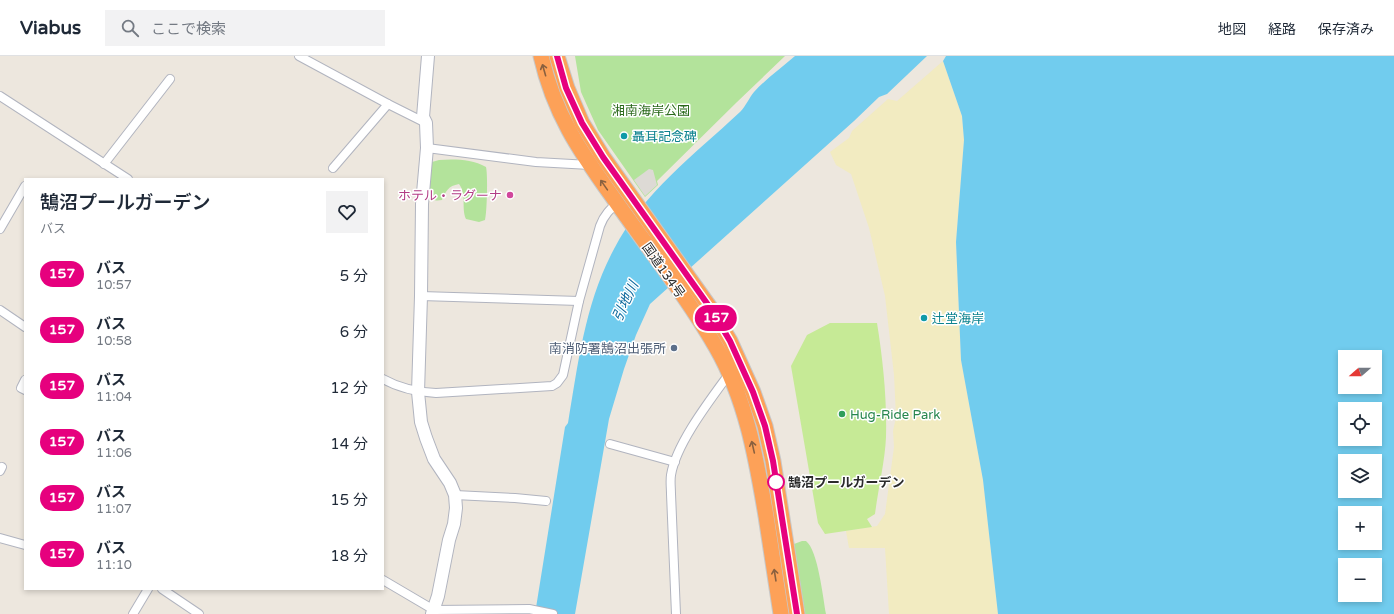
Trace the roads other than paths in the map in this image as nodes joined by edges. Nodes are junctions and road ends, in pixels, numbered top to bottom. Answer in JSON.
{"nodes":[{"id":1,"x":299,"y":56,"type":"edge"},
{"id":2,"x":428,"y":56,"type":"edge"},
{"id":3,"x":541,"y":56,"type":"edge"},
{"id":4,"x":557,"y":56,"type":"edge"},
{"id":5,"x":170,"y":79,"type":"dead end"},
{"id":6,"x":0,"y":96,"type":"edge"},
{"id":7,"x":388,"y":104,"type":"junction"},
{"id":8,"x":426,"y":123,"type":"junction"},
{"id":9,"x":426,"y":148,"type":"junction"},
{"id":10,"x":104,"y":164,"type":"junction"},
{"id":11,"x":590,"y":164,"type":"junction"},
{"id":12,"x":333,"y":168,"type":"dead end"},
{"id":13,"x":126,"y":178,"type":"edge"},
{"id":14,"x":24,"y":188,"type":"edge"},
{"id":15,"x":633,"y":199,"type":"junction"},
{"id":16,"x":617,"y":204,"type":"junction"},
{"id":17,"x":0,"y":229,"type":"edge"},
{"id":18,"x":421,"y":296,"type":"junction"},
{"id":19,"x":579,"y":301,"type":"junction"},
{"id":20,"x":0,"y":310,"type":"edge"},
{"id":21,"x":24,"y":326,"type":"edge"},
{"id":22,"x":729,"y":374,"type":"junction"},
{"id":23,"x":384,"y":380,"type":"edge"},
{"id":24,"x":24,"y":382,"type":"edge"},
{"id":25,"x":24,"y":390,"type":"edge"},
{"id":26,"x":418,"y":392,"type":"junction"},
{"id":27,"x":610,"y":444,"type":"dead end"},
{"id":28,"x":675,"y":462,"type":"junction"},
{"id":29,"x":455,"y":495,"type":"junction"},
{"id":30,"x":546,"y":501,"type":"dead end"},
{"id":31,"x":0,"y":538,"type":"edge"},
{"id":32,"x":24,"y":545,"type":"edge"},
{"id":33,"x":384,"y":581,"type":"edge"},
{"id":34,"x":147,"y":590,"type":"edge"},
{"id":35,"x":163,"y":590,"type":"edge"},
{"id":36,"x":433,"y":612,"type":"edge"},
{"id":37,"x":133,"y":614,"type":"edge"},
{"id":38,"x":199,"y":614,"type":"edge"},
{"id":39,"x":553,"y":614,"type":"edge"},
{"id":40,"x":676,"y":614,"type":"edge"},
{"id":41,"x":781,"y":614,"type":"edge"},
{"id":42,"x":797,"y":614,"type":"edge"}],
"edges":[{"from":1,"to":7,"type":"street"},
{"from":2,"to":8,"type":"street"},
{"from":11,"to":3,"type":"highway","name":"国道134号","one_way":true},
{"from":4,"to":15,"type":"highway","name":"国道134号"},
{"from":5,"to":10,"type":"street"},
{"from":6,"to":10,"type":"street"},
{"from":7,"to":8,"type":"street"},
{"from":7,"to":12,"type":"street"},
{"from":8,"to":9,"type":"street"},
{"from":9,"to":11,"type":"street"},
{"from":9,"to":18,"type":"street"},
{"from":10,"to":13,"type":"street"},
{"from":16,"to":11,"type":"highway","name":"国道134号","one_way":true},
{"from":14,"to":17,"type":"street"},
{"from":15,"to":16,"type":"street"},
{"from":15,"to":42,"type":"highway","name":"国道134号"},
{"from":16,"to":19,"type":"street"},
{"from":16,"to":22,"type":"highway","name":"国道134号"},
{"from":18,"to":19,"type":"street"},
{"from":18,"to":26,"type":"street"},
{"from":19,"to":26,"type":"street"},
{"from":20,"to":21,"type":"street"},
{"from":22,"to":28,"type":"street"},
{"from":41,"to":22,"type":"highway","name":"国道134号","one_way":true},
{"from":23,"to":26,"type":"street"},
{"from":24,"to":25,"type":"street"},
{"from":26,"to":29,"type":"street"},
{"from":27,"to":28,"type":"street"},
{"from":28,"to":40,"type":"street"},
{"from":29,"to":30,"type":"street"},
{"from":29,"to":36,"type":"street"},
{"from":31,"to":32,"type":"street"},
{"from":33,"to":36,"type":"street"},
{"from":34,"to":37,"type":"street"},
{"from":35,"to":38,"type":"street"},
{"from":36,"to":39,"type":"street"}]}
